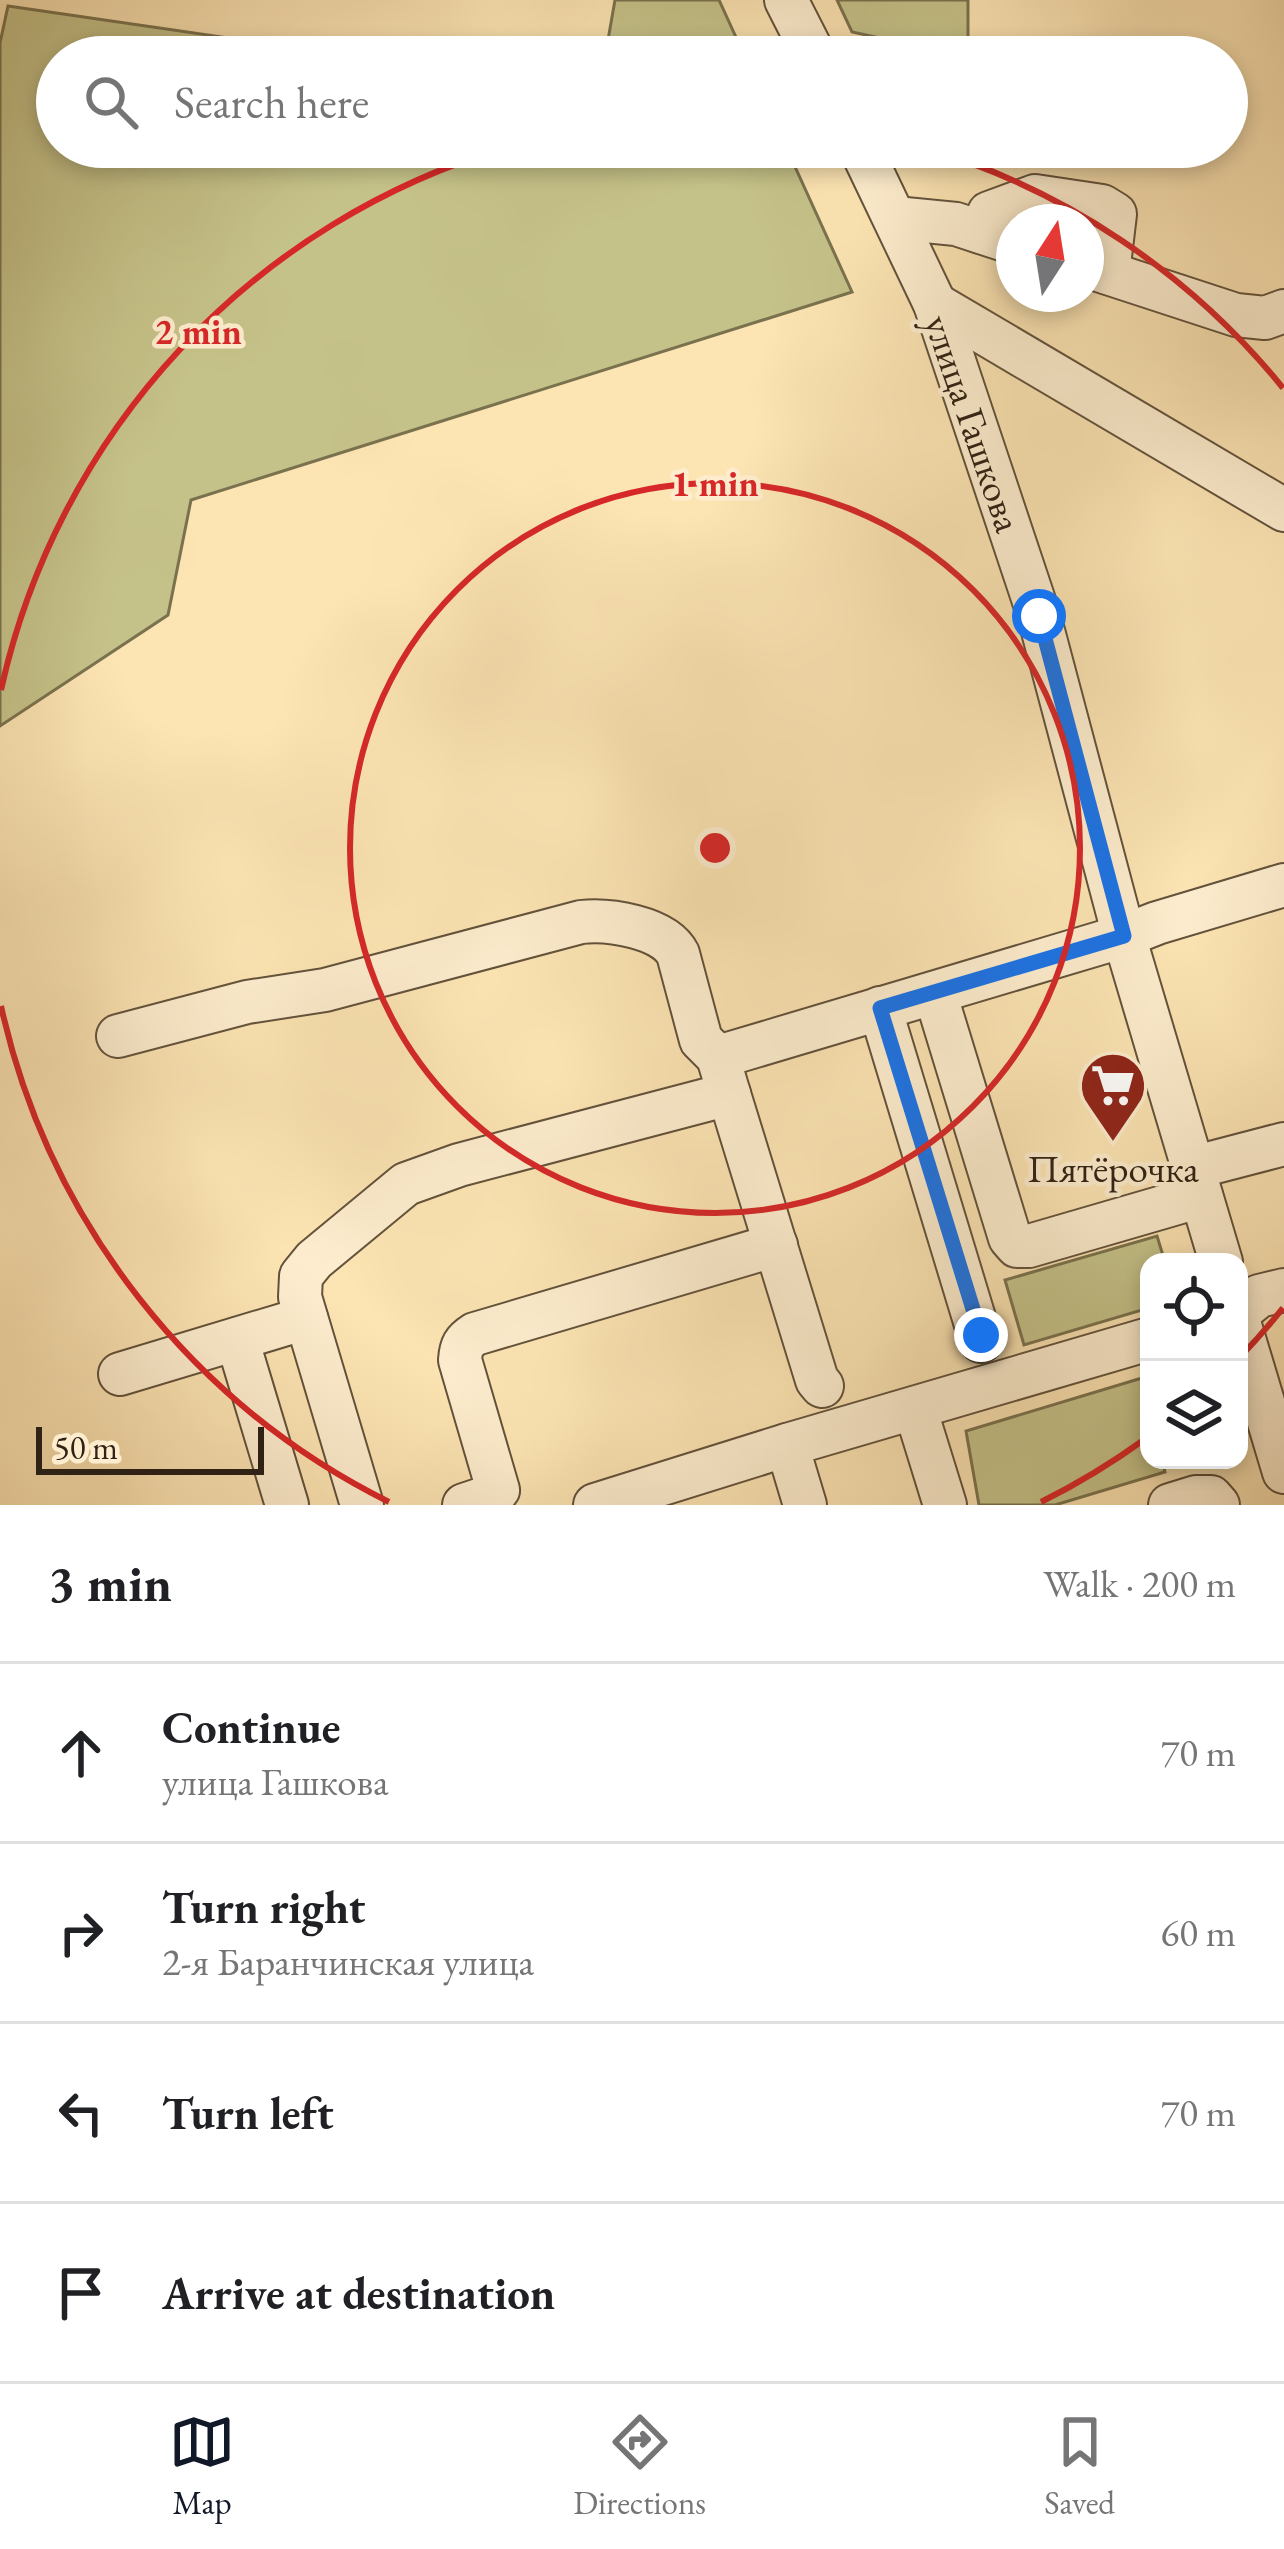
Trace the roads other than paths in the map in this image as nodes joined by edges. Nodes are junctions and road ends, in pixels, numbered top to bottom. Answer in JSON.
{"nodes":[{"id":1,"x":786,"y":0,"type":"edge"},
{"id":2,"x":804,"y":36,"type":"edge"},
{"id":3,"x":870,"y":168,"type":"edge"},
{"id":4,"x":1013,"y":204,"type":"edge"},
{"id":5,"x":1084,"y":204,"type":"edge"},
{"id":6,"x":1104,"y":207,"type":"edge"},
{"id":7,"x":996,"y":210,"type":"edge"},
{"id":8,"x":895,"y":218,"type":"junction"},
{"id":9,"x":996,"y":235,"type":"edge"},
{"id":10,"x":996,"y":238,"type":"edge"},
{"id":11,"x":1104,"y":253,"type":"edge"},
{"id":12,"x":1104,"y":272,"type":"edge"},
{"id":13,"x":935,"y":304,"type":"junction"},
{"id":14,"x":1284,"y":311,"type":"edge"},
{"id":15,"x":1284,"y":510,"type":"edge"},
{"id":16,"x":1284,"y":885,"type":"edge"},
{"id":17,"x":1124,"y":936,"type":"junction"},
{"id":18,"x":935,"y":992,"type":"junction"},
{"id":19,"x":880,"y":1008,"type":"junction"},
{"id":20,"x":118,"y":1036,"type":"dead end"},
{"id":21,"x":724,"y":1076,"type":"junction"},
{"id":22,"x":1284,"y":1144,"type":"edge"},
{"id":23,"x":1197,"y":1182,"type":"junction"},
{"id":24,"x":776,"y":1245,"type":"junction"},
{"id":25,"x":1218,"y":1253,"type":"edge"},
{"id":26,"x":1284,"y":1290,"type":"edge"},
{"id":27,"x":1248,"y":1305,"type":"edge"},
{"id":28,"x":306,"y":1318,"type":"junction"},
{"id":29,"x":237,"y":1339,"type":"junction"},
{"id":30,"x":981,"y":1341,"type":"dead end"},
{"id":31,"x":1140,"y":1342,"type":"edge"},
{"id":32,"x":1248,"y":1351,"type":"edge"},
{"id":33,"x":120,"y":1374,"type":"dead end"},
{"id":34,"x":822,"y":1386,"type":"dead end"},
{"id":35,"x":916,"y":1408,"type":"junction"},
{"id":36,"x":788,"y":1445,"type":"junction"},
{"id":37,"x":1282,"y":1459,"type":"edge"},
{"id":38,"x":287,"y":1505,"type":"edge"},
{"id":39,"x":362,"y":1505,"type":"edge"},
{"id":40,"x":464,"y":1505,"type":"edge"},
{"id":41,"x":595,"y":1505,"type":"edge"},
{"id":42,"x":805,"y":1505,"type":"edge"},
{"id":43,"x":945,"y":1505,"type":"edge"},
{"id":44,"x":1170,"y":1505,"type":"edge"},
{"id":45,"x":1219,"y":1505,"type":"edge"}],
"edges":[{"from":1,"to":2,"type":"street"},
{"from":3,"to":8,"type":"street","name":"улица Гашкова"},
{"from":4,"to":5,"type":"street"},
{"from":6,"to":11,"type":"street"},
{"from":7,"to":9,"type":"street"},
{"from":8,"to":10,"type":"street"},
{"from":8,"to":13,"type":"street","name":"улица Гашкова"},
{"from":12,"to":14,"type":"street"},
{"from":13,"to":15,"type":"street"},
{"from":13,"to":17,"type":"street","name":"улица Гашкова"},
{"from":16,"to":17,"type":"street"},
{"from":17,"to":18,"type":"street"},
{"from":17,"to":23,"type":"street","name":"улица Гашкова"},
{"from":18,"to":19,"type":"street"},
{"from":18,"to":23,"type":"street"},
{"from":19,"to":21,"type":"street"},
{"from":19,"to":30,"type":"street"},
{"from":20,"to":21,"type":"street"},
{"from":21,"to":24,"type":"street"},
{"from":21,"to":28,"type":"street"},
{"from":22,"to":23,"type":"street"},
{"from":23,"to":25,"type":"street","name":"улица Гашкова"},
{"from":24,"to":34,"type":"street"},
{"from":24,"to":40,"type":"street"},
{"from":26,"to":27,"type":"street"},
{"from":28,"to":29,"type":"street"},
{"from":28,"to":39,"type":"street"},
{"from":29,"to":33,"type":"street"},
{"from":29,"to":38,"type":"street"},
{"from":31,"to":35,"type":"street"},
{"from":32,"to":37,"type":"street"},
{"from":35,"to":36,"type":"street"},
{"from":35,"to":43,"type":"street"},
{"from":36,"to":41,"type":"street"},
{"from":36,"to":42,"type":"street"},
{"from":44,"to":45,"type":"street"}]}
